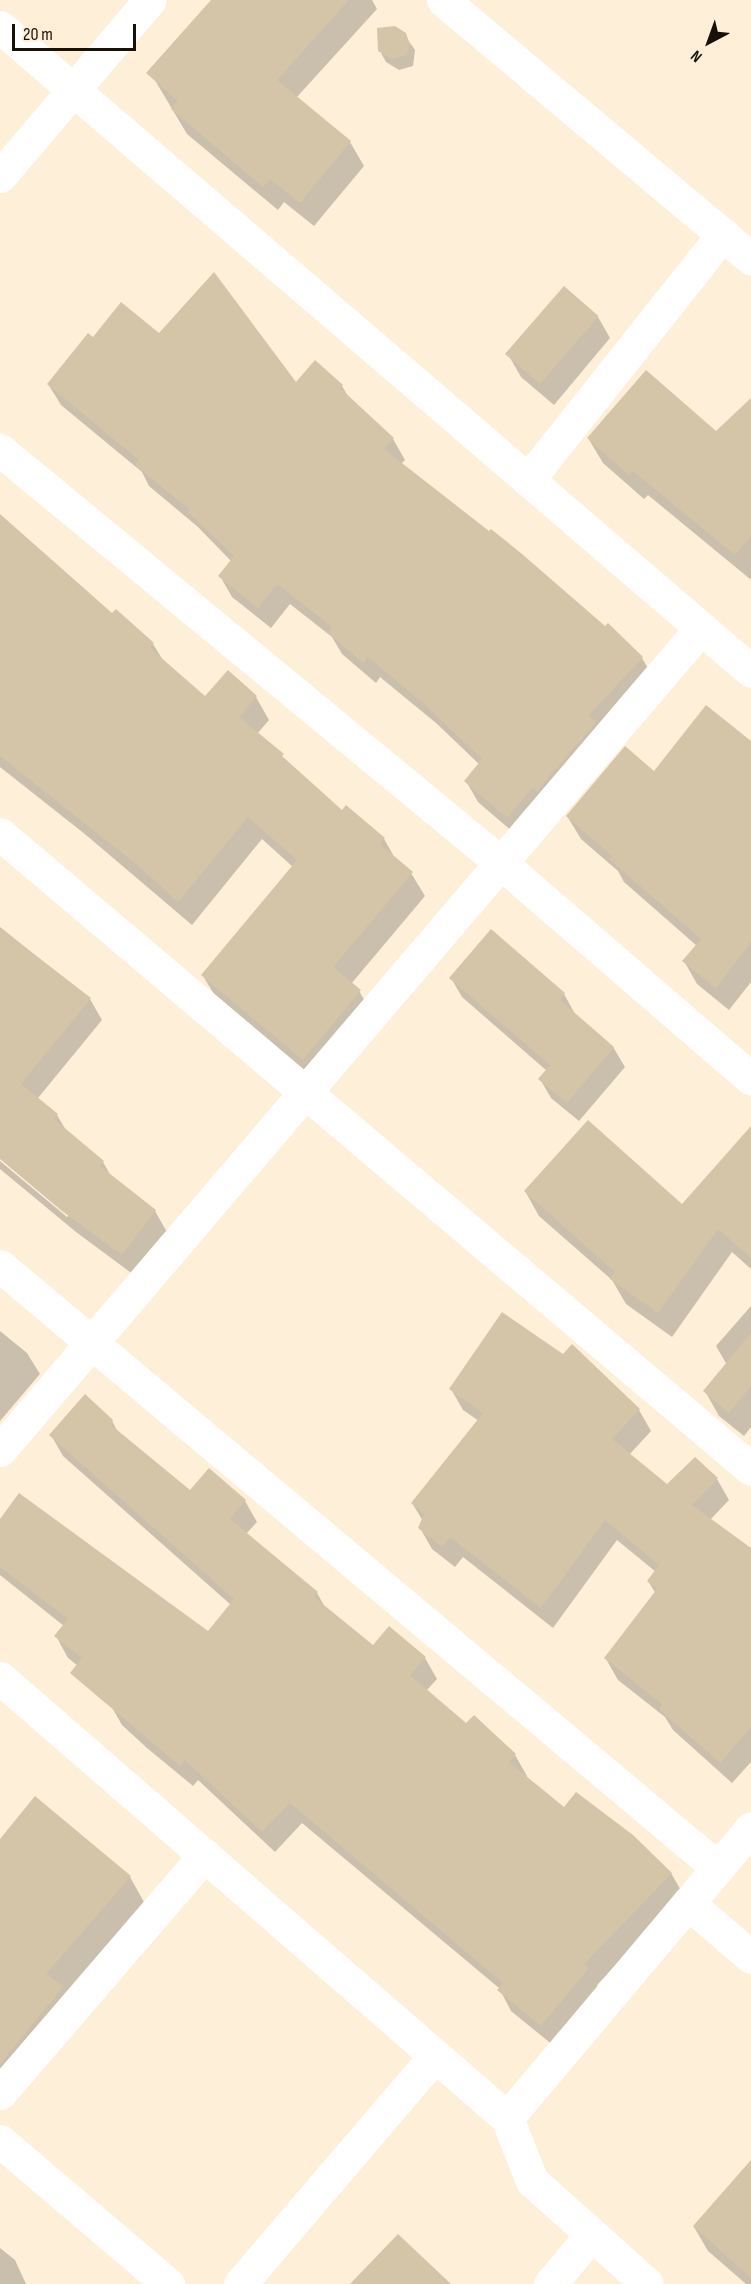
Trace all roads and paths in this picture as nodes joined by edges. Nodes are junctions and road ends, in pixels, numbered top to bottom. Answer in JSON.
{"nodes":[{"id":1,"x":150,"y":0,"type":"edge"},
{"id":2,"x":443,"y":0,"type":"edge"},
{"id":3,"x":0,"y":27,"type":"edge"},
{"id":4,"x":74,"y":90,"type":"junction"},
{"id":5,"x":0,"y":176,"type":"edge"},
{"id":6,"x":723,"y":234,"type":"junction"},
{"id":7,"x":751,"y":258,"type":"edge"},
{"id":8,"x":0,"y":450,"type":"edge"},
{"id":9,"x":528,"y":480,"type":"junction"},
{"id":10,"x":701,"y":628,"type":"junction"},
{"id":11,"x":751,"y":671,"type":"edge"},
{"id":12,"x":0,"y":834,"type":"edge"},
{"id":13,"x":501,"y":862,"type":"junction"},
{"id":14,"x":751,"y":1079,"type":"edge"},
{"id":15,"x":305,"y":1092,"type":"junction"},
{"id":16,"x":0,"y":1266,"type":"edge"},
{"id":17,"x":92,"y":1343,"type":"junction"},
{"id":18,"x":0,"y":1450,"type":"edge"},
{"id":19,"x":751,"y":1469,"type":"edge"},
{"id":20,"x":0,"y":1678,"type":"edge"},
{"id":21,"x":751,"y":1828,"type":"edge"},
{"id":22,"x":205,"y":1855,"type":"junction"},
{"id":23,"x":718,"y":1868,"type":"junction"},
{"id":24,"x":688,"y":1903,"type":"junction"},
{"id":25,"x":751,"y":1957,"type":"edge"},
{"id":26,"x":435,"y":2056,"type":"junction"},
{"id":27,"x":0,"y":2093,"type":"edge"},
{"id":28,"x":507,"y":2118,"type":"junction"},
{"id":29,"x":0,"y":2140,"type":"edge"},
{"id":30,"x":592,"y":2234,"type":"junction"},
{"id":31,"x":168,"y":2284,"type":"edge"},
{"id":32,"x":240,"y":2284,"type":"edge"},
{"id":33,"x":550,"y":2284,"type":"edge"},
{"id":34,"x":647,"y":2284,"type":"edge"}],
"edges":[{"from":1,"to":4,"type":"street"},
{"from":2,"to":6,"type":"street"},
{"from":3,"to":4,"type":"street"},
{"from":4,"to":5,"type":"street"},
{"from":4,"to":9,"type":"street"},
{"from":6,"to":7,"type":"street"},
{"from":6,"to":9,"type":"street"},
{"from":8,"to":13,"type":"street"},
{"from":9,"to":10,"type":"street"},
{"from":10,"to":11,"type":"street"},
{"from":10,"to":13,"type":"street"},
{"from":12,"to":15,"type":"street"},
{"from":13,"to":14,"type":"street"},
{"from":13,"to":15,"type":"street"},
{"from":15,"to":17,"type":"street"},
{"from":15,"to":19,"type":"street"},
{"from":16,"to":17,"type":"street"},
{"from":17,"to":18,"type":"street"},
{"from":17,"to":23,"type":"street"},
{"from":20,"to":22,"type":"street"},
{"from":21,"to":23,"type":"street"},
{"from":22,"to":26,"type":"street"},
{"from":22,"to":27,"type":"street"},
{"from":23,"to":24,"type":"street"},
{"from":24,"to":25,"type":"street"},
{"from":24,"to":28,"type":"street"},
{"from":26,"to":28,"type":"street"},
{"from":26,"to":32,"type":"street"},
{"from":28,"to":30,"type":"street"},
{"from":29,"to":31,"type":"street"},
{"from":30,"to":33,"type":"street"},
{"from":30,"to":34,"type":"street"}]}
